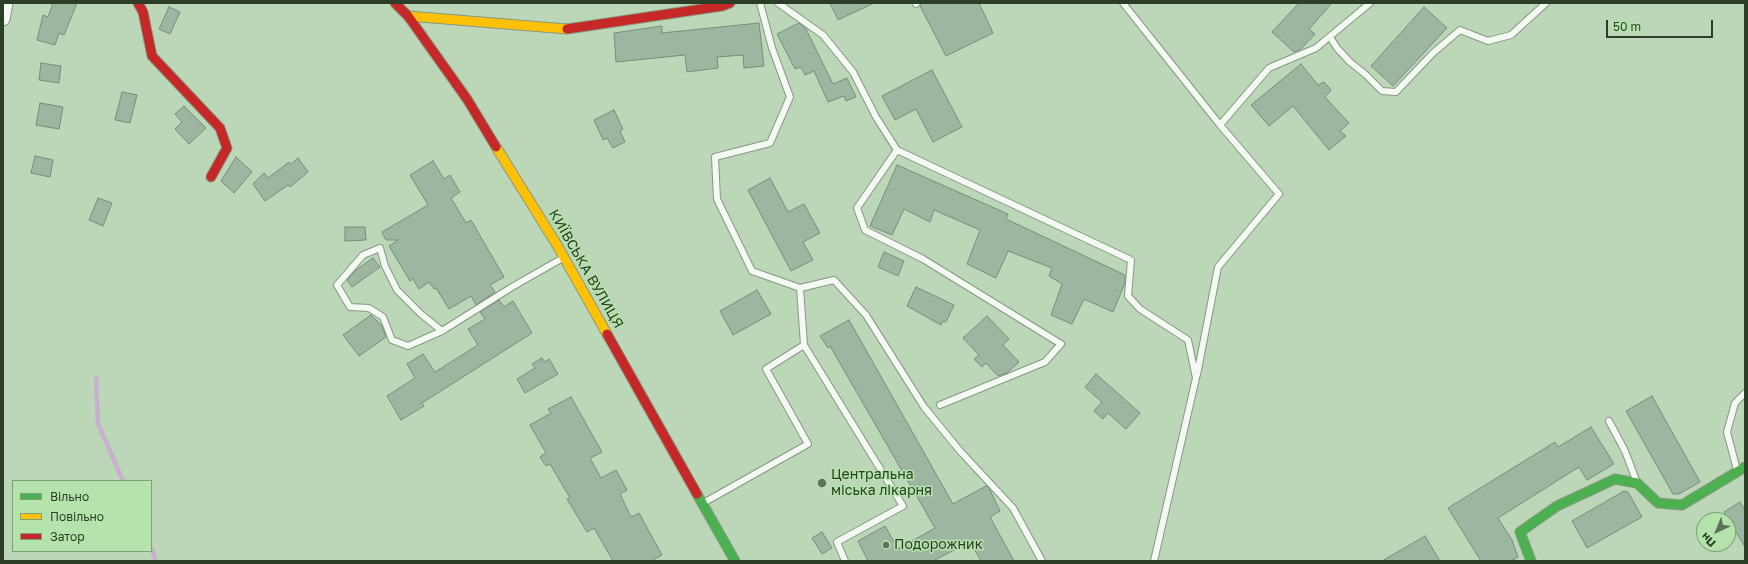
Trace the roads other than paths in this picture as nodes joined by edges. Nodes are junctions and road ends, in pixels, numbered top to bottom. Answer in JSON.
{"nodes":[{"id":1,"x":6,"y":3,"type":"edge"},
{"id":2,"x":138,"y":3,"type":"edge"},
{"id":3,"x":395,"y":3,"type":"edge"},
{"id":4,"x":730,"y":3,"type":"edge"},
{"id":5,"x":760,"y":3,"type":"edge"},
{"id":6,"x":778,"y":3,"type":"edge"},
{"id":7,"x":1123,"y":3,"type":"edge"},
{"id":8,"x":1370,"y":3,"type":"edge"},
{"id":9,"x":1546,"y":3,"type":"edge"},
{"id":10,"x":408,"y":16,"type":"junction"},
{"id":11,"x":3,"y":19,"type":"edge"},
{"id":12,"x":1330,"y":37,"type":"junction"},
{"id":13,"x":1220,"y":125,"type":"junction"},
{"id":14,"x":897,"y":150,"type":"junction"},
{"id":15,"x":211,"y":177,"type":"dead end"},
{"id":16,"x":565,"y":258,"type":"junction"},
{"id":17,"x":800,"y":288,"type":"junction"},
{"id":18,"x":442,"y":331,"type":"junction"},
{"id":19,"x":804,"y":344,"type":"junction"},
{"id":20,"x":1196,"y":378,"type":"junction"},
{"id":21,"x":1745,"y":393,"type":"edge"},
{"id":22,"x":940,"y":405,"type":"dead end"},
{"id":23,"x":1609,"y":421,"type":"dead end"},
{"id":24,"x":1741,"y":469,"type":"edge"},
{"id":25,"x":1637,"y":483,"type":"junction"},
{"id":26,"x":702,"y":504,"type":"junction"},
{"id":27,"x":735,"y":561,"type":"edge"},
{"id":28,"x":845,"y":561,"type":"edge"},
{"id":29,"x":1042,"y":561,"type":"edge"},
{"id":30,"x":1154,"y":561,"type":"edge"},
{"id":31,"x":1531,"y":561,"type":"edge"}],
"edges":[{"from":1,"to":11,"type":"street"},
{"from":2,"to":15,"type":"street"},
{"from":3,"to":10,"type":"street","name":"КИЇВСЬКА ВУЛИЦЯ"},
{"from":4,"to":10,"type":"street"},
{"from":5,"to":17,"type":"lane"},
{"from":6,"to":14,"type":"lane"},
{"from":7,"to":13,"type":"lane"},
{"from":8,"to":12,"type":"lane"},
{"from":9,"to":12,"type":"lane"},
{"from":10,"to":16,"type":"street","name":"КИЇВСЬКА ВУЛИЦЯ"},
{"from":12,"to":13,"type":"lane"},
{"from":13,"to":20,"type":"lane"},
{"from":14,"to":20,"type":"lane"},
{"from":14,"to":22,"type":"lane"},
{"from":16,"to":18,"type":"lane"},
{"from":16,"to":26,"type":"street","name":"КИЇВСЬКА ВУЛИЦЯ"},
{"from":17,"to":19,"type":"lane"},
{"from":17,"to":29,"type":"lane"},
{"from":18,"to":18,"type":"lane"},
{"from":19,"to":26,"type":"lane"},
{"from":19,"to":28,"type":"lane"},
{"from":20,"to":30,"type":"lane"},
{"from":21,"to":24,"type":"lane"},
{"from":23,"to":25,"type":"lane"},
{"from":24,"to":25,"type":"street"},
{"from":25,"to":31,"type":"street"},
{"from":26,"to":27,"type":"street","name":"КИЇВСЬКА ВУЛИЦЯ"}]}
